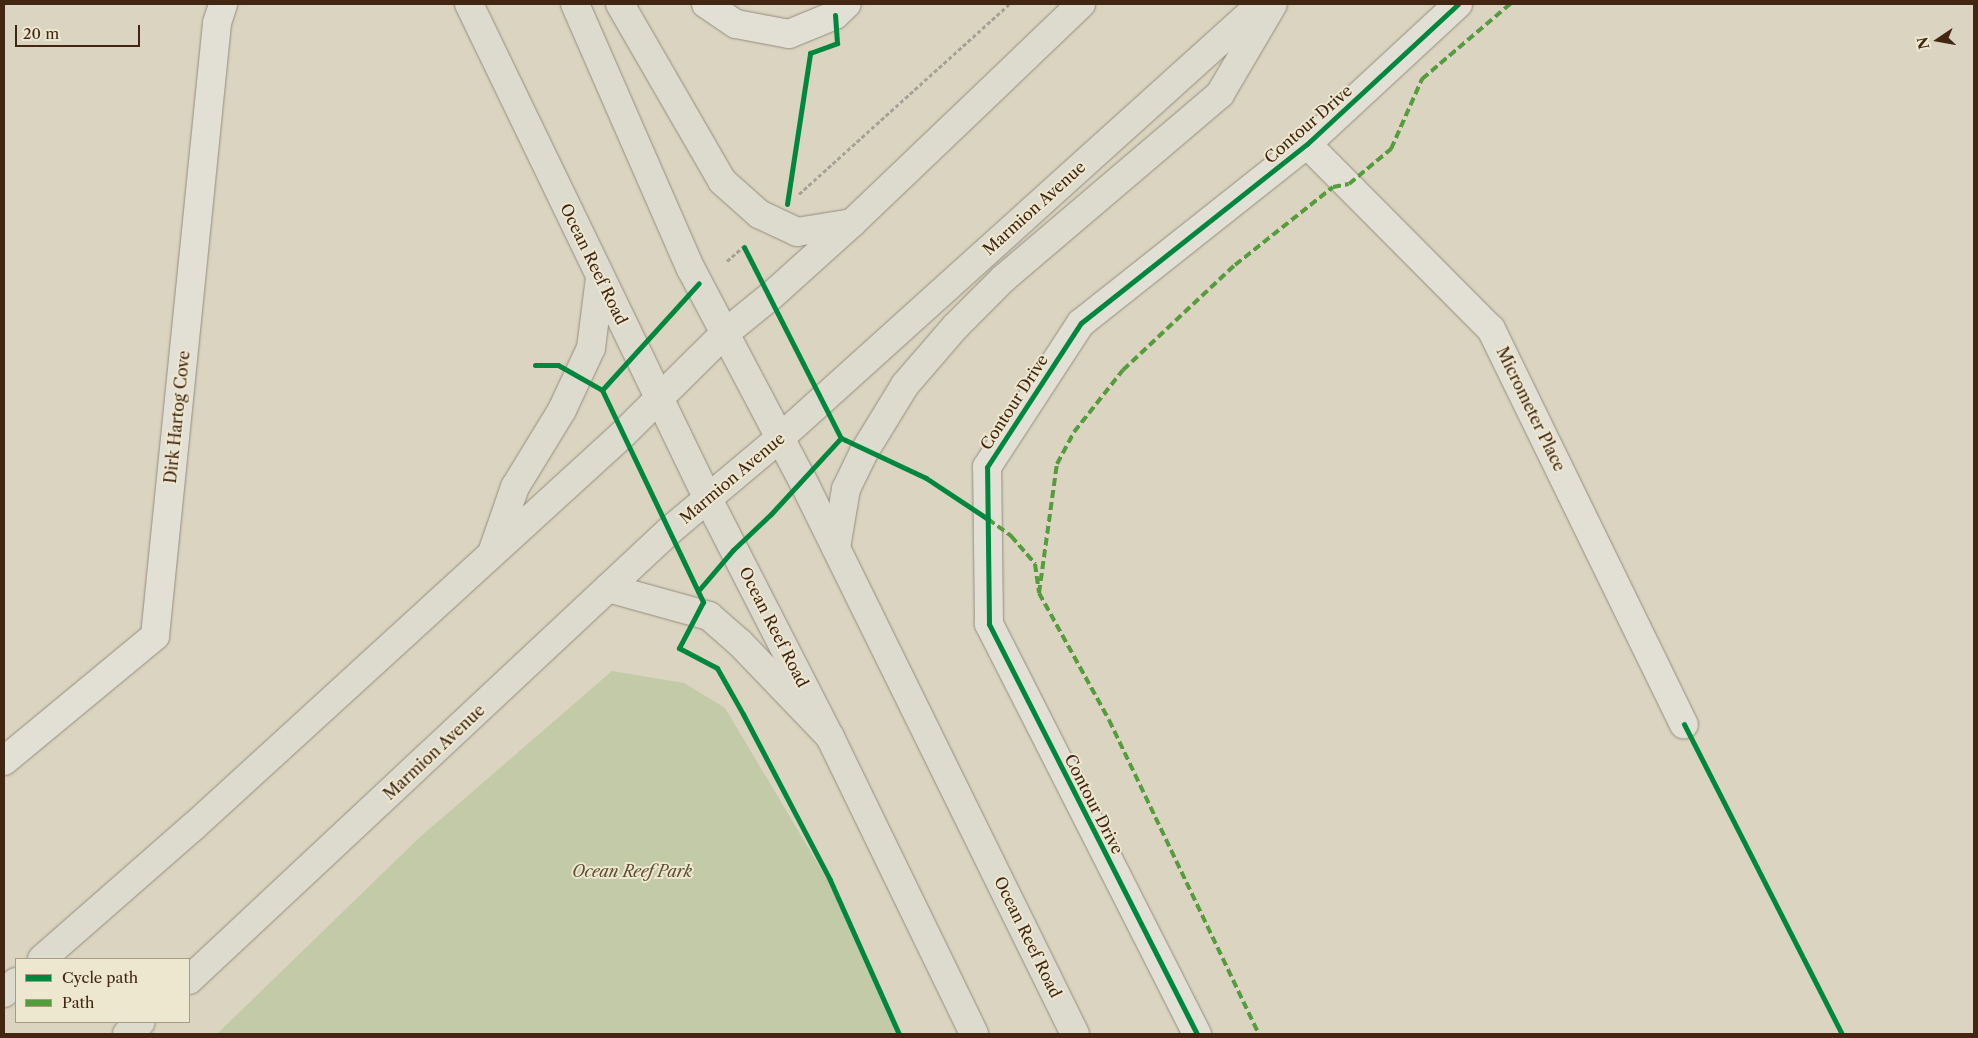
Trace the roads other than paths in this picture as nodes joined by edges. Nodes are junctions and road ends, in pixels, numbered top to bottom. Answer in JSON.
{"nodes":[{"id":1,"x":223,"y":4,"type":"edge"},
{"id":2,"x":469,"y":4,"type":"edge"},
{"id":3,"x":575,"y":4,"type":"edge"},
{"id":4,"x":620,"y":4,"type":"edge"},
{"id":5,"x":706,"y":4,"type":"edge"},
{"id":6,"x":847,"y":4,"type":"edge"},
{"id":7,"x":1081,"y":4,"type":"edge"},
{"id":8,"x":1261,"y":4,"type":"edge"},
{"id":9,"x":1273,"y":4,"type":"edge"},
{"id":10,"x":1458,"y":4,"type":"edge"},
{"id":11,"x":1308,"y":144,"type":"junction"},
{"id":12,"x":852,"y":223,"type":"junction"},
{"id":13,"x":600,"y":278,"type":"junction"},
{"id":14,"x":724,"y":334,"type":"junction"},
{"id":15,"x":660,"y":397,"type":"junction"},
{"id":16,"x":780,"y":438,"type":"junction"},
{"id":17,"x":707,"y":497,"type":"junction"},
{"id":18,"x":836,"y":548,"type":"junction"},
{"id":19,"x":493,"y":551,"type":"junction"},
{"id":20,"x":608,"y":588,"type":"junction"},
{"id":21,"x":1684,"y":724,"type":"dead end"},
{"id":22,"x":830,"y":737,"type":"junction"},
{"id":23,"x":4,"y":761,"type":"edge"},
{"id":24,"x":43,"y":958,"type":"edge"},
{"id":25,"x":190,"y":979,"type":"edge"},
{"id":26,"x":15,"y":983,"type":"edge"},
{"id":27,"x":4,"y":993,"type":"edge"},
{"id":28,"x":140,"y":1023,"type":"edge"},
{"id":29,"x":127,"y":1034,"type":"edge"},
{"id":30,"x":974,"y":1034,"type":"edge"},
{"id":31,"x":1076,"y":1034,"type":"edge"},
{"id":32,"x":1197,"y":1034,"type":"edge"}],
"edges":[{"from":1,"to":23,"type":"street","name":"Dirk Hartog Cove"},
{"from":2,"to":13,"type":"main road","name":"Ocean Reef Road"},
{"from":3,"to":14,"type":"main road","name":"Ocean Reef Road"},
{"from":4,"to":12,"type":"main road"},
{"from":5,"to":6,"type":"street"},
{"from":7,"to":12,"type":"main road"},
{"from":8,"to":16,"type":"main road","name":"Marmion Avenue"},
{"from":9,"to":18,"type":"main road"},
{"from":10,"to":11,"type":"street","name":"Contour Drive"},
{"from":11,"to":21,"type":"street","name":"Micrometer Place"},
{"from":11,"to":32,"type":"street","name":"Contour Drive"},
{"from":12,"to":14,"type":"main road"},
{"from":13,"to":15,"type":"main road","name":"Ocean Reef Road"},
{"from":13,"to":19,"type":"main road"},
{"from":14,"to":15,"type":"main road"},
{"from":14,"to":16,"type":"main road","name":"Ocean Reef Road"},
{"from":15,"to":17,"type":"main road","name":"Ocean Reef Road"},
{"from":15,"to":19,"type":"main road"},
{"from":16,"to":17,"type":"main road","name":"Marmion Avenue"},
{"from":16,"to":18,"type":"main road","name":"Ocean Reef Road"},
{"from":17,"to":20,"type":"main road","name":"Marmion Avenue"},
{"from":17,"to":22,"type":"main road","name":"Ocean Reef Road"},
{"from":18,"to":31,"type":"main road","name":"Ocean Reef Road"},
{"from":19,"to":24,"type":"main road"},
{"from":20,"to":22,"type":"main road"},
{"from":20,"to":25,"type":"main road","name":"Marmion Avenue"},
{"from":22,"to":30,"type":"main road","name":"Ocean Reef Road"},
{"from":26,"to":27,"type":"main road"},
{"from":28,"to":29,"type":"main road"}]}
